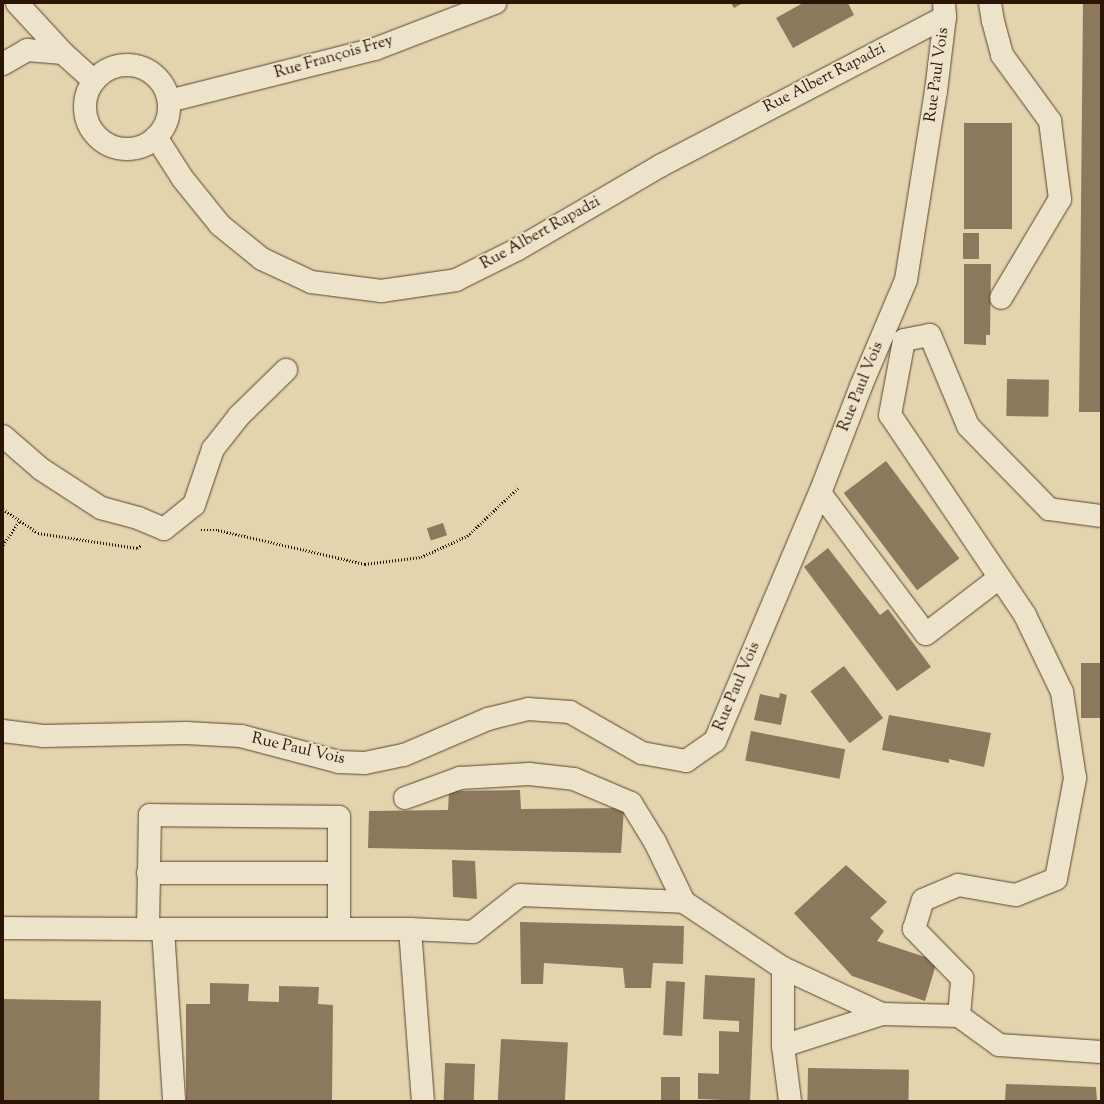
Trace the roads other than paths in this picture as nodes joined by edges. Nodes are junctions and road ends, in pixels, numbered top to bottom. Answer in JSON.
{"nodes":[{"id":1,"x":17,"y":3,"type":"edge"},
{"id":2,"x":495,"y":3,"type":"edge"},
{"id":3,"x":990,"y":3,"type":"edge"},
{"id":4,"x":944,"y":10,"type":"edge"},
{"id":5,"x":63,"y":53,"type":"junction"},
{"id":6,"x":3,"y":64,"type":"edge"},
{"id":7,"x":94,"y":82,"type":"junction"},
{"id":8,"x":169,"y":101,"type":"junction"},
{"id":9,"x":156,"y":137,"type":"junction"},
{"id":10,"x":1001,"y":298,"type":"dead end"},
{"id":11,"x":286,"y":370,"type":"dead end"},
{"id":12,"x":3,"y":436,"type":"edge"},
{"id":13,"x":820,"y":493,"type":"junction"},
{"id":14,"x":1101,"y":516,"type":"edge"},
{"id":15,"x":999,"y":578,"type":"junction"},
{"id":16,"x":3,"y":732,"type":"edge"},
{"id":17,"x":405,"y":798,"type":"dead end"},
{"id":18,"x":148,"y":873,"type":"junction"},
{"id":19,"x":339,"y":873,"type":"junction"},
{"id":20,"x":684,"y":902,"type":"junction"},
{"id":21,"x":3,"y":928,"type":"edge"},
{"id":22,"x":155,"y":929,"type":"junction"},
{"id":23,"x":339,"y":929,"type":"junction"},
{"id":24,"x":410,"y":929,"type":"junction"},
{"id":25,"x":783,"y":968,"type":"junction"},
{"id":26,"x":882,"y":1014,"type":"junction"},
{"id":27,"x":959,"y":1016,"type":"junction"},
{"id":28,"x":783,"y":1046,"type":"junction"},
{"id":29,"x":1101,"y":1052,"type":"edge"},
{"id":30,"x":174,"y":1101,"type":"edge"},
{"id":31,"x":423,"y":1101,"type":"edge"},
{"id":32,"x":790,"y":1101,"type":"edge"}],
"edges":[{"from":1,"to":5,"type":"street"},
{"from":2,"to":8,"type":"street","name":"Rue François Frey"},
{"from":3,"to":10,"type":"street"},
{"from":4,"to":9,"type":"street","name":"Rue Albert Rapadzi"},
{"from":4,"to":13,"type":"street","name":"Rue Paul Vois"},
{"from":5,"to":6,"type":"street"},
{"from":5,"to":7,"type":"street"},
{"from":7,"to":8,"type":"street"},
{"from":7,"to":9,"type":"street"},
{"from":8,"to":9,"type":"street"},
{"from":11,"to":12,"type":"street"},
{"from":13,"to":15,"type":"street"},
{"from":13,"to":16,"type":"street","name":"Rue Paul Vois"},
{"from":14,"to":15,"type":"street"},
{"from":15,"to":27,"type":"street"},
{"from":17,"to":20,"type":"street"},
{"from":18,"to":19,"type":"street"},
{"from":18,"to":19,"type":"street"},
{"from":18,"to":22,"type":"street"},
{"from":19,"to":23,"type":"street"},
{"from":20,"to":24,"type":"street"},
{"from":20,"to":25,"type":"street"},
{"from":21,"to":22,"type":"street"},
{"from":22,"to":23,"type":"street"},
{"from":22,"to":30,"type":"street"},
{"from":23,"to":24,"type":"street"},
{"from":24,"to":31,"type":"street"},
{"from":25,"to":26,"type":"street"},
{"from":25,"to":28,"type":"street"},
{"from":26,"to":27,"type":"street"},
{"from":26,"to":28,"type":"street"},
{"from":27,"to":29,"type":"street"},
{"from":28,"to":32,"type":"street"}]}
